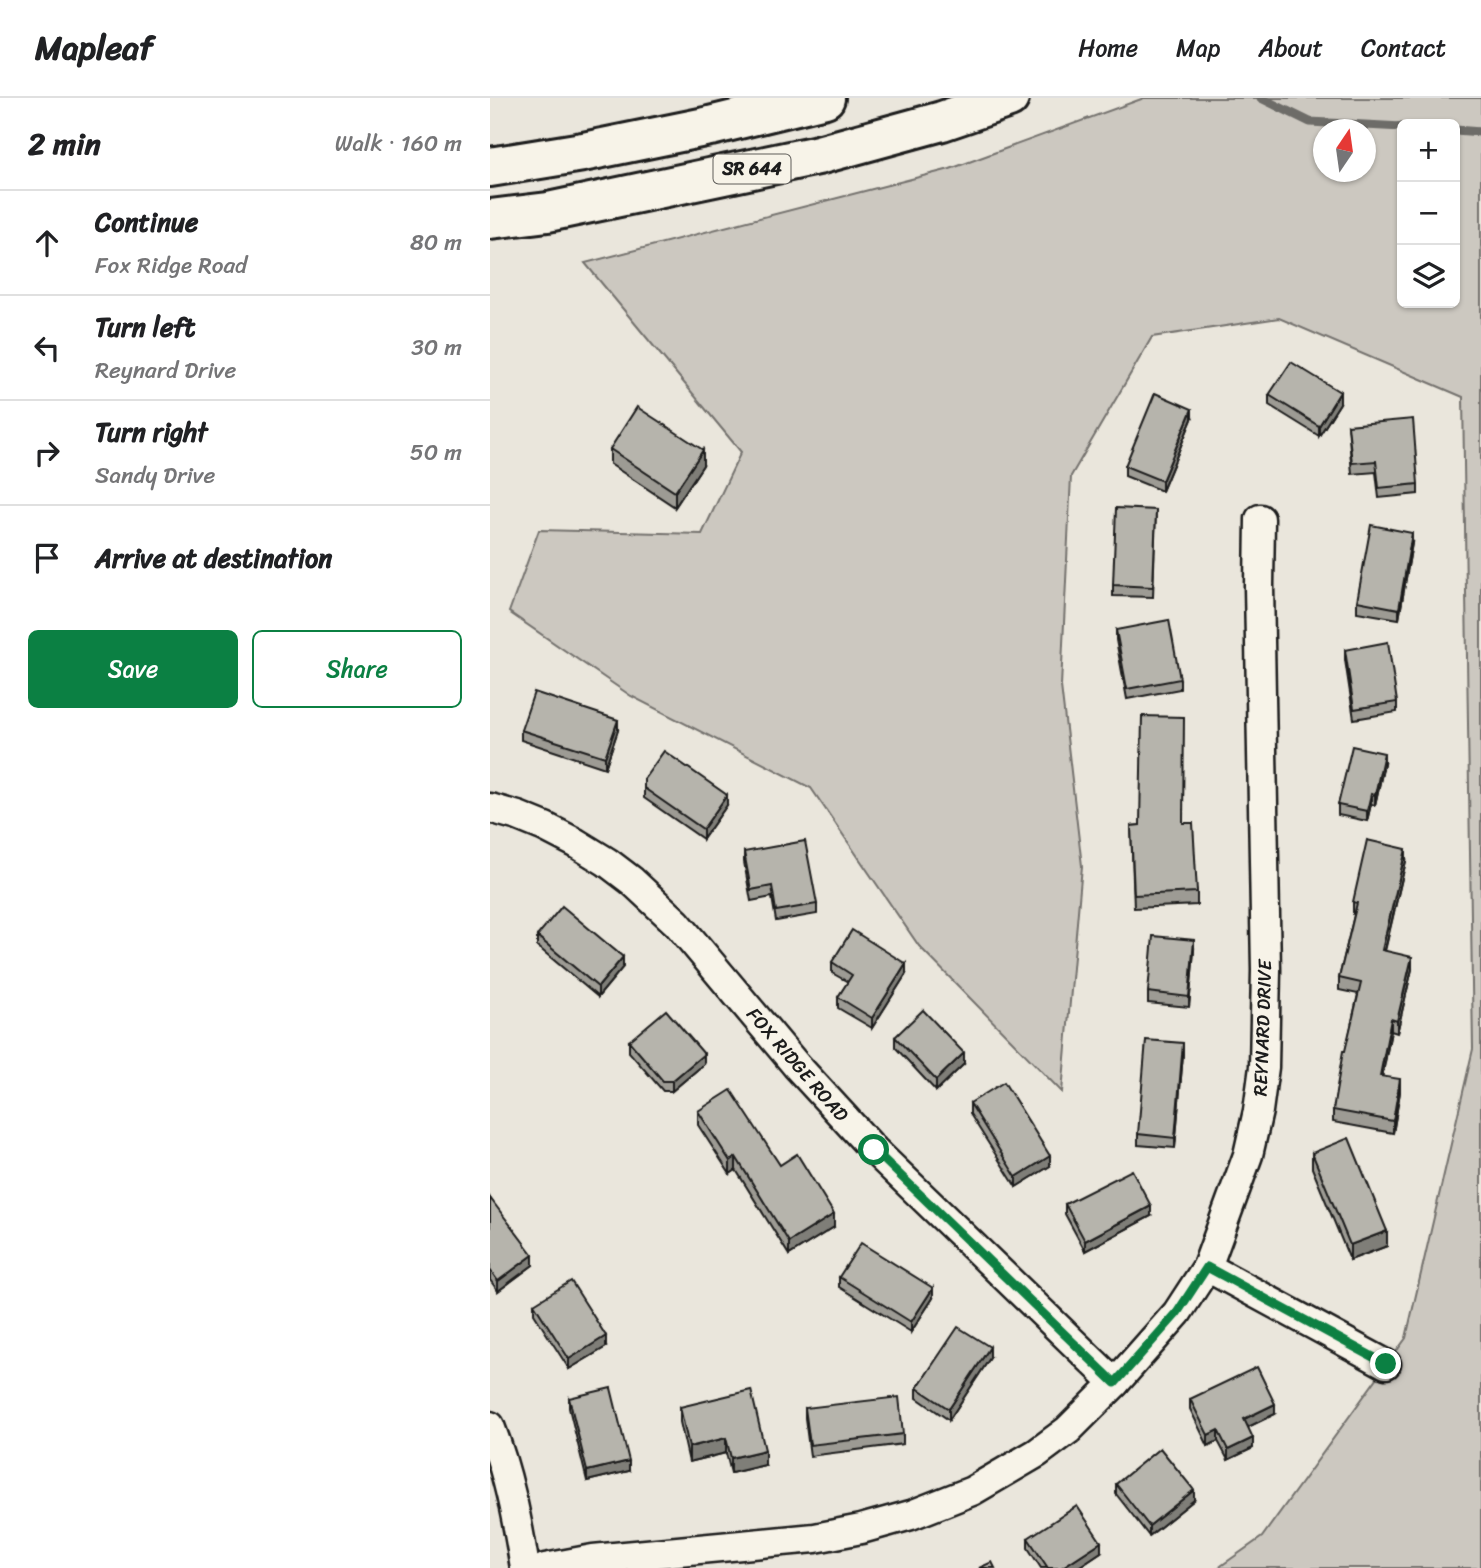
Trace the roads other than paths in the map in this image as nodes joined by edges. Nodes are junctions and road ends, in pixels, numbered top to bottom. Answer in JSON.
{"nodes":[{"id":1,"x":825,"y":98,"type":"edge"},
{"id":2,"x":1009,"y":98,"type":"edge"},
{"id":3,"x":490,"y":167,"type":"edge"},
{"id":4,"x":490,"y":219,"type":"edge"},
{"id":5,"x":1261,"y":519,"type":"dead end"},
{"id":6,"x":490,"y":808,"type":"edge"},
{"id":7,"x":1207,"y":1267,"type":"junction"},
{"id":8,"x":1386,"y":1364,"type":"dead end"},
{"id":9,"x":1115,"y":1383,"type":"junction"},
{"id":10,"x":490,"y":1426,"type":"edge"},
{"id":11,"x":525,"y":1568,"type":"edge"},
{"id":12,"x":545,"y":1568,"type":"edge"}],
"edges":[{"from":1,"to":3,"type":"main road"},
{"from":2,"to":4,"type":"main road","number":"SR 644"},
{"from":5,"to":7,"type":"street","name":"REYNARD DRIVE"},
{"from":6,"to":9,"type":"street","name":"FOX RIDGE ROAD"},
{"from":7,"to":8,"type":"street"},
{"from":7,"to":9,"type":"street","name":"REYNARD DRIVE"},
{"from":9,"to":12,"type":"street","name":"REYNARD DRIVE"},
{"from":10,"to":11,"type":"street"}]}
